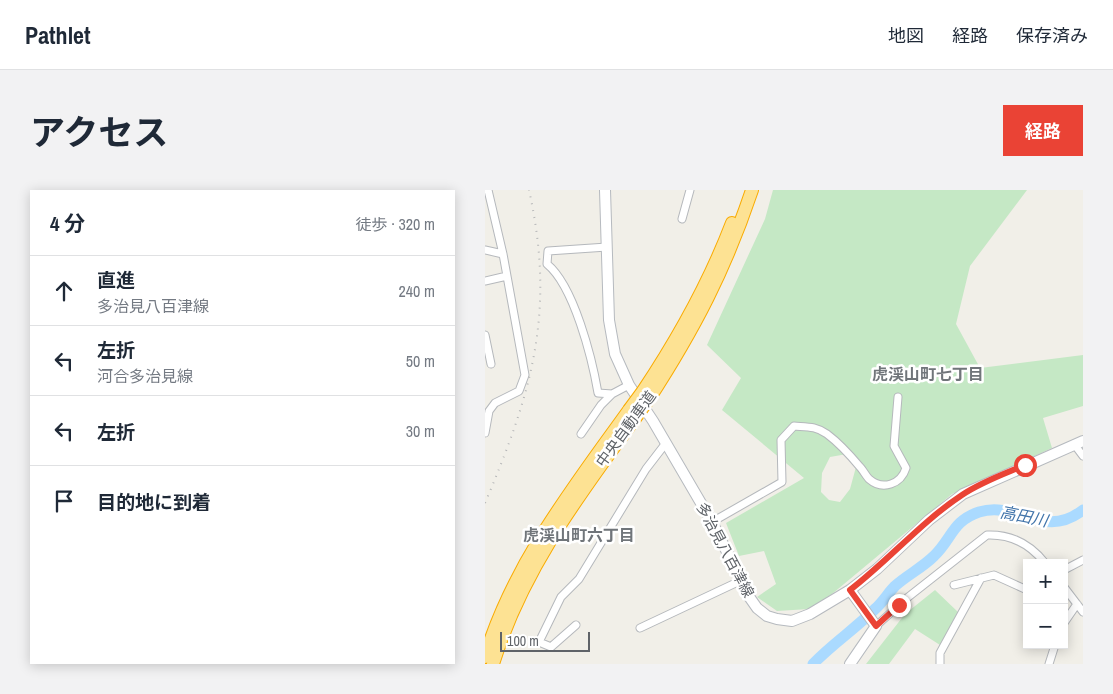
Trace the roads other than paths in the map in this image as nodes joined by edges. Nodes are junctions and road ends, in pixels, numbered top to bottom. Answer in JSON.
{"nodes":[{"id":1,"x":488,"y":190,"type":"edge"},
{"id":2,"x":605,"y":190,"type":"edge"},
{"id":3,"x":689,"y":190,"type":"edge"},
{"id":4,"x":743,"y":190,"type":"edge"},
{"id":5,"x":752,"y":190,"type":"edge"},
{"id":6,"x":682,"y":219,"type":"dead end"},
{"id":7,"x":607,"y":247,"type":"junction"},
{"id":8,"x":485,"y":250,"type":"edge"},
{"id":9,"x":503,"y":254,"type":"junction"},
{"id":10,"x":507,"y":276,"type":"junction"},
{"id":11,"x":485,"y":280,"type":"edge"},
{"id":12,"x":485,"y":335,"type":"edge"},
{"id":13,"x":491,"y":364,"type":"dead end"},
{"id":14,"x":629,"y":385,"type":"junction"},
{"id":15,"x":612,"y":394,"type":"junction"},
{"id":16,"x":646,"y":395,"type":"junction"},
{"id":17,"x":898,"y":397,"type":"dead end"},
{"id":18,"x":485,"y":433,"type":"edge"},
{"id":19,"x":581,"y":434,"type":"dead end"},
{"id":20,"x":666,"y":443,"type":"junction"},
{"id":21,"x":1079,"y":443,"type":"edge"},
{"id":22,"x":1082,"y":455,"type":"edge"},
{"id":23,"x":712,"y":522,"type":"junction"},
{"id":24,"x":1042,"y":559,"type":"edge"},
{"id":25,"x":1083,"y":560,"type":"edge"},
{"id":26,"x":1068,"y":568,"type":"edge"},
{"id":27,"x":981,"y":578,"type":"junction"},
{"id":28,"x":742,"y":580,"type":"junction"},
{"id":29,"x":954,"y":585,"type":"dead end"},
{"id":30,"x":1023,"y":588,"type":"edge"},
{"id":31,"x":850,"y":590,"type":"junction"},
{"id":32,"x":1068,"y":592,"type":"edge"},
{"id":33,"x":1077,"y":604,"type":"junction"},
{"id":34,"x":1068,"y":610,"type":"edge"},
{"id":35,"x":1083,"y":612,"type":"edge"},
{"id":36,"x":876,"y":624,"type":"junction"},
{"id":37,"x":576,"y":625,"type":"dead end"},
{"id":38,"x":640,"y":628,"type":"dead end"},
{"id":39,"x":495,"y":639,"type":"junction"},
{"id":40,"x":1054,"y":649,"type":"edge"},
{"id":41,"x":485,"y":657,"type":"edge"},
{"id":42,"x":493,"y":664,"type":"edge"},
{"id":43,"x":850,"y":664,"type":"edge"},
{"id":44,"x":940,"y":664,"type":"edge"},
{"id":45,"x":1049,"y":664,"type":"edge"}],
"edges":[{"from":1,"to":9,"type":"street"},
{"from":2,"to":7,"type":"main road","name":"多治見八百津線"},
{"from":3,"to":6,"type":"street"},
{"from":4,"to":16,"type":"highway","name":"中央自動車道"},
{"from":5,"to":16,"type":"highway","name":"中央自動車道"},
{"from":7,"to":14,"type":"main road","name":"多治見八百津線"},
{"from":7,"to":15,"type":"street"},
{"from":8,"to":9,"type":"street"},
{"from":9,"to":10,"type":"street"},
{"from":10,"to":11,"type":"street"},
{"from":10,"to":18,"type":"street"},
{"from":12,"to":13,"type":"street"},
{"from":14,"to":15,"type":"street"},
{"from":14,"to":20,"type":"main road","name":"多治見八百津線"},
{"from":15,"to":19,"type":"street"},
{"from":16,"to":39,"type":"highway","name":"中央自動車道","bridge":true},
{"from":17,"to":23,"type":"street"},
{"from":20,"to":23,"type":"main road","name":"多治見八百津線"},
{"from":20,"to":37,"type":"street"},
{"from":21,"to":22,"type":"street"},
{"from":21,"to":31,"type":"main road","name":"多治見八百津線"},
{"from":23,"to":28,"type":"main road","name":"多治見八百津線"},
{"from":24,"to":36,"type":"street"},
{"from":25,"to":26,"type":"street"},
{"from":27,"to":29,"type":"street"},
{"from":27,"to":30,"type":"street"},
{"from":27,"to":44,"type":"street"},
{"from":28,"to":31,"type":"main road","name":"多治見八百津線"},
{"from":28,"to":38,"type":"street"},
{"from":31,"to":36,"type":"main road"},
{"from":32,"to":33,"type":"street"},
{"from":33,"to":34,"type":"street"},
{"from":33,"to":35,"type":"street"},
{"from":36,"to":43,"type":"main road"},
{"from":39,"to":41,"type":"highway","name":"中央自動車道"},
{"from":39,"to":42,"type":"highway","name":"中央自動車道"},
{"from":40,"to":45,"type":"street"}]}
